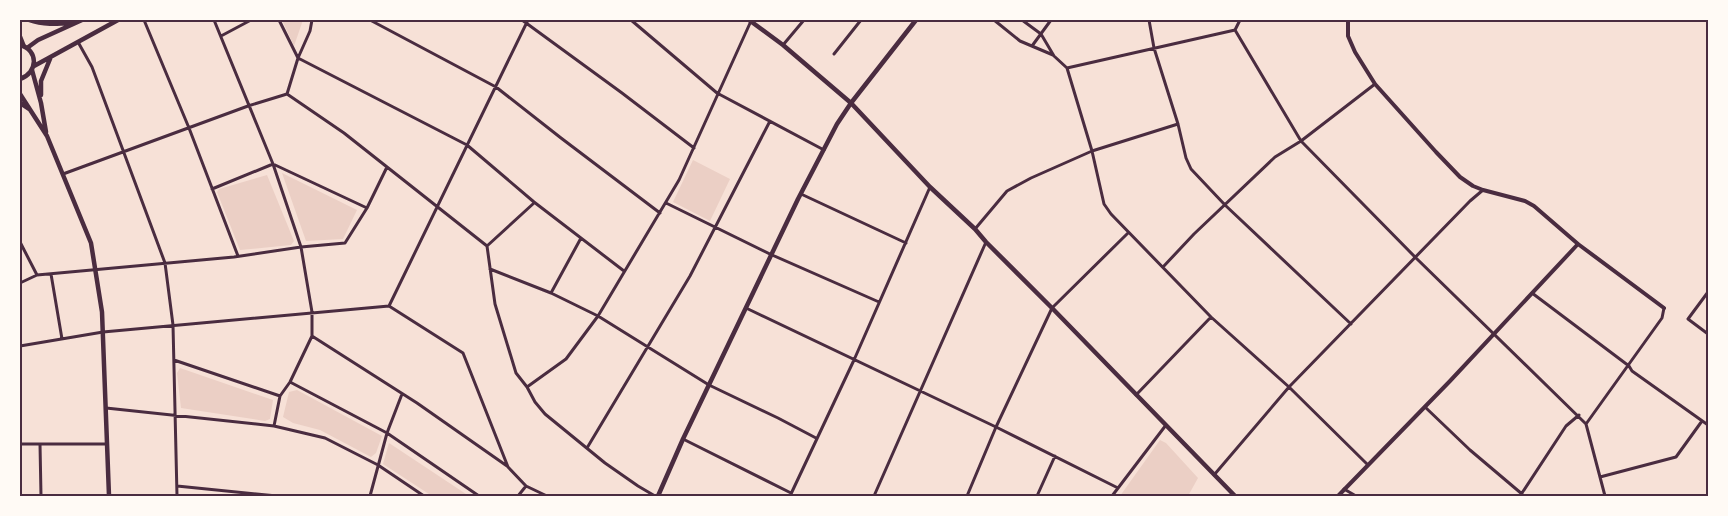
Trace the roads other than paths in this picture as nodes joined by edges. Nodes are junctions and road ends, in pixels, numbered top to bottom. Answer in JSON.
{"nodes":[{"id":1,"x":29,"y":20,"type":"edge"},
{"id":2,"x":82,"y":20,"type":"edge"},
{"id":3,"x":118,"y":20,"type":"edge"},
{"id":4,"x":144,"y":20,"type":"edge"},
{"id":5,"x":214,"y":20,"type":"edge"},
{"id":6,"x":251,"y":20,"type":"edge"},
{"id":7,"x":279,"y":20,"type":"edge"},
{"id":8,"x":312,"y":20,"type":"edge"},
{"id":9,"x":370,"y":20,"type":"edge"},
{"id":10,"x":522,"y":20,"type":"edge"},
{"id":11,"x":631,"y":20,"type":"edge"},
{"id":12,"x":750,"y":20,"type":"edge"},
{"id":13,"x":804,"y":20,"type":"edge"},
{"id":14,"x":861,"y":20,"type":"edge"},
{"id":15,"x":916,"y":20,"type":"edge"},
{"id":16,"x":994,"y":20,"type":"edge"},
{"id":17,"x":1022,"y":20,"type":"edge"},
{"id":18,"x":1051,"y":20,"type":"edge"},
{"id":19,"x":1149,"y":20,"type":"edge"},
{"id":20,"x":1240,"y":20,"type":"edge"},
{"id":21,"x":1348,"y":20,"type":"edge"},
{"id":22,"x":528,"y":21,"type":"edge"},
{"id":23,"x":76,"y":23,"type":"junction"},
{"id":24,"x":1235,"y":30,"type":"junction"},
{"id":25,"x":1041,"y":34,"type":"junction"},
{"id":26,"x":20,"y":36,"type":"edge"},
{"id":27,"x":220,"y":36,"type":"junction"},
{"id":28,"x":78,"y":42,"type":"junction"},
{"id":29,"x":783,"y":45,"type":"junction"},
{"id":30,"x":24,"y":46,"type":"edge"},
{"id":31,"x":1032,"y":46,"type":"junction"},
{"id":32,"x":1154,"y":48,"type":"junction"},
{"id":33,"x":834,"y":54,"type":"dead end"},
{"id":34,"x":1054,"y":56,"type":"junction"},
{"id":35,"x":50,"y":58,"type":"junction"},
{"id":36,"x":298,"y":58,"type":"junction"},
{"id":37,"x":33,"y":68,"type":"junction"},
{"id":38,"x":1067,"y":68,"type":"junction"},
{"id":39,"x":20,"y":79,"type":"edge"},
{"id":40,"x":1376,"y":84,"type":"junction"},
{"id":41,"x":496,"y":87,"type":"junction"},
{"id":42,"x":717,"y":93,"type":"junction"},
{"id":43,"x":20,"y":94,"type":"edge"},
{"id":44,"x":288,"y":94,"type":"junction"},
{"id":45,"x":20,"y":103,"type":"edge"},
{"id":46,"x":41,"y":103,"type":"junction"},
{"id":47,"x":851,"y":103,"type":"junction"},
{"id":48,"x":248,"y":106,"type":"junction"},
{"id":49,"x":32,"y":111,"type":"junction"},
{"id":50,"x":770,"y":121,"type":"junction"},
{"id":51,"x":1178,"y":124,"type":"junction"},
{"id":52,"x":189,"y":128,"type":"junction"},
{"id":53,"x":47,"y":136,"type":"junction"},
{"id":54,"x":1300,"y":141,"type":"junction"},
{"id":55,"x":467,"y":145,"type":"junction"},
{"id":56,"x":694,"y":148,"type":"junction"},
{"id":57,"x":824,"y":150,"type":"junction"},
{"id":58,"x":1092,"y":151,"type":"junction"},
{"id":59,"x":124,"y":153,"type":"junction"},
{"id":60,"x":272,"y":164,"type":"junction"},
{"id":61,"x":388,"y":167,"type":"junction"},
{"id":62,"x":63,"y":174,"type":"junction"},
{"id":63,"x":930,"y":187,"type":"junction"},
{"id":64,"x":212,"y":189,"type":"junction"},
{"id":65,"x":1483,"y":190,"type":"junction"},
{"id":66,"x":801,"y":194,"type":"junction"},
{"id":67,"x":534,"y":202,"type":"junction"},
{"id":68,"x":666,"y":203,"type":"junction"},
{"id":69,"x":1225,"y":205,"type":"junction"},
{"id":70,"x":436,"y":207,"type":"junction"},
{"id":71,"x":367,"y":208,"type":"junction"},
{"id":72,"x":660,"y":213,"type":"junction"},
{"id":73,"x":715,"y":227,"type":"junction"},
{"id":74,"x":975,"y":229,"type":"junction"},
{"id":75,"x":1128,"y":233,"type":"junction"},
{"id":76,"x":581,"y":238,"type":"junction"},
{"id":77,"x":20,"y":242,"type":"edge"},
{"id":78,"x":986,"y":242,"type":"junction"},
{"id":79,"x":906,"y":243,"type":"junction"},
{"id":80,"x":1578,"y":244,"type":"junction"},
{"id":81,"x":487,"y":246,"type":"junction"},
{"id":82,"x":301,"y":247,"type":"junction"},
{"id":83,"x":772,"y":255,"type":"junction"},
{"id":84,"x":238,"y":256,"type":"junction"},
{"id":85,"x":1416,"y":258,"type":"junction"},
{"id":86,"x":165,"y":263,"type":"junction"},
{"id":87,"x":1163,"y":267,"type":"junction"},
{"id":88,"x":95,"y":269,"type":"junction"},
{"id":89,"x":489,"y":269,"type":"junction"},
{"id":90,"x":624,"y":271,"type":"junction"},
{"id":91,"x":51,"y":274,"type":"junction"},
{"id":92,"x":37,"y":275,"type":"junction"},
{"id":93,"x":20,"y":283,"type":"edge"},
{"id":94,"x":1708,"y":292,"type":"edge"},
{"id":95,"x":550,"y":293,"type":"junction"},
{"id":96,"x":1532,"y":293,"type":"junction"},
{"id":97,"x":879,"y":302,"type":"junction"},
{"id":98,"x":389,"y":306,"type":"junction"},
{"id":99,"x":746,"y":308,"type":"junction"},
{"id":100,"x":1052,"y":308,"type":"junction"},
{"id":101,"x":1664,"y":308,"type":"joint"},
{"id":102,"x":312,"y":312,"type":"junction"},
{"id":103,"x":598,"y":316,"type":"junction"},
{"id":104,"x":1211,"y":317,"type":"junction"},
{"id":105,"x":1351,"y":324,"type":"junction"},
{"id":106,"x":173,"y":325,"type":"junction"},
{"id":107,"x":103,"y":332,"type":"junction"},
{"id":108,"x":1494,"y":334,"type":"junction"},
{"id":109,"x":1708,"y":334,"type":"edge"},
{"id":110,"x":312,"y":336,"type":"junction"},
{"id":111,"x":62,"y":339,"type":"junction"},
{"id":112,"x":20,"y":346,"type":"edge"},
{"id":113,"x":648,"y":347,"type":"junction"},
{"id":114,"x":174,"y":360,"type":"junction"},
{"id":115,"x":854,"y":360,"type":"junction"},
{"id":116,"x":1630,"y":366,"type":"junction"},
{"id":117,"x":290,"y":382,"type":"junction"},
{"id":118,"x":709,"y":385,"type":"junction"},
{"id":119,"x":527,"y":387,"type":"junction"},
{"id":120,"x":1289,"y":387,"type":"junction"},
{"id":121,"x":920,"y":391,"type":"junction"},
{"id":122,"x":402,"y":394,"type":"junction"},
{"id":123,"x":1136,"y":394,"type":"junction"},
{"id":124,"x":280,"y":396,"type":"junction"},
{"id":125,"x":1425,"y":407,"type":"junction"},
{"id":126,"x":106,"y":408,"type":"junction"},
{"id":127,"x":175,"y":415,"type":"junction"},
{"id":128,"x":1579,"y":415,"type":"junction"},
{"id":129,"x":1702,"y":421,"type":"junction"},
{"id":130,"x":1166,"y":424,"type":"junction"},
{"id":131,"x":1586,"y":424,"type":"junction"},
{"id":132,"x":1708,"y":425,"type":"edge"},
{"id":133,"x":274,"y":426,"type":"junction"},
{"id":134,"x":996,"y":427,"type":"junction"},
{"id":135,"x":387,"y":433,"type":"junction"},
{"id":136,"x":816,"y":438,"type":"junction"},
{"id":137,"x":683,"y":440,"type":"junction"},
{"id":138,"x":20,"y":444,"type":"edge"},
{"id":139,"x":40,"y":444,"type":"junction"},
{"id":140,"x":108,"y":444,"type":"junction"},
{"id":141,"x":587,"y":448,"type":"junction"},
{"id":142,"x":1055,"y":456,"type":"junction"},
{"id":143,"x":378,"y":465,"type":"junction"},
{"id":144,"x":1368,"y":465,"type":"junction"},
{"id":145,"x":508,"y":467,"type":"junction"},
{"id":146,"x":1213,"y":476,"type":"junction"},
{"id":147,"x":1600,"y":477,"type":"junction"},
{"id":148,"x":177,"y":486,"type":"junction"},
{"id":149,"x":526,"y":486,"type":"junction"},
{"id":150,"x":1118,"y":488,"type":"junction"},
{"id":151,"x":1344,"y":489,"type":"junction"},
{"id":152,"x":790,"y":495,"type":"edge"},
{"id":153,"x":1521,"y":495,"type":"edge"},
{"id":154,"x":41,"y":496,"type":"edge"},
{"id":155,"x":110,"y":496,"type":"edge"},
{"id":156,"x":177,"y":496,"type":"edge"},
{"id":157,"x":276,"y":496,"type":"edge"},
{"id":158,"x":370,"y":496,"type":"edge"},
{"id":159,"x":424,"y":496,"type":"edge"},
{"id":160,"x":480,"y":496,"type":"edge"},
{"id":161,"x":518,"y":496,"type":"edge"},
{"id":162,"x":547,"y":496,"type":"edge"},
{"id":163,"x":656,"y":496,"type":"edge"},
{"id":164,"x":874,"y":496,"type":"edge"},
{"id":165,"x":967,"y":496,"type":"edge"},
{"id":166,"x":1037,"y":496,"type":"edge"},
{"id":167,"x":1112,"y":496,"type":"edge"},
{"id":168,"x":1235,"y":496,"type":"edge"},
{"id":169,"x":1338,"y":496,"type":"edge"},
{"id":170,"x":1356,"y":496,"type":"edge"},
{"id":171,"x":1604,"y":496,"type":"edge"}],
"edges":[{"from":1,"to":23,"type":"main road"},
{"from":2,"to":23,"type":"main road"},
{"from":3,"to":28,"type":"main road"},
{"from":4,"to":52,"type":"street"},
{"from":5,"to":27,"type":"street"},
{"from":6,"to":27,"type":"street"},
{"from":7,"to":36,"type":"street"},
{"from":8,"to":36,"type":"street"},
{"from":9,"to":41,"type":"street"},
{"from":10,"to":22,"type":"street"},
{"from":11,"to":42,"type":"street"},
{"from":12,"to":29,"type":"main road"},
{"from":12,"to":42,"type":"street"},
{"from":13,"to":29,"type":"street"},
{"from":14,"to":33,"type":"street"},
{"from":15,"to":47,"type":"main road"},
{"from":16,"to":31,"type":"street"},
{"from":17,"to":25,"type":"street"},
{"from":18,"to":25,"type":"street"},
{"from":19,"to":32,"type":"street"},
{"from":20,"to":24,"type":"street"},
{"from":21,"to":40,"type":"street"},
{"from":22,"to":41,"type":"street"},
{"from":22,"to":56,"type":"street"},
{"from":23,"to":30,"type":"main road"},
{"from":24,"to":32,"type":"street"},
{"from":24,"to":54,"type":"street"},
{"from":25,"to":31,"type":"street"},
{"from":25,"to":34,"type":"street"},
{"from":26,"to":30,"type":"street"},
{"from":27,"to":48,"type":"street"},
{"from":28,"to":35,"type":"main road"},
{"from":28,"to":59,"type":"street"},
{"from":29,"to":47,"type":"main road"},
{"from":30,"to":37,"type":"main road"},
{"from":31,"to":34,"type":"street"},
{"from":32,"to":38,"type":"street"},
{"from":32,"to":51,"type":"street"},
{"from":34,"to":38,"type":"street"},
{"from":35,"to":37,"type":"main road"},
{"from":35,"to":46,"type":"main road"},
{"from":36,"to":44,"type":"street"},
{"from":36,"to":55,"type":"street"},
{"from":37,"to":39,"type":"main road"},
{"from":37,"to":46,"type":"main road"},
{"from":38,"to":58,"type":"street"},
{"from":40,"to":54,"type":"street"},
{"from":40,"to":65,"type":"street"},
{"from":41,"to":55,"type":"street"},
{"from":41,"to":72,"type":"street"},
{"from":42,"to":50,"type":"street"},
{"from":42,"to":56,"type":"street"},
{"from":43,"to":49,"type":"main road"},
{"from":44,"to":48,"type":"street"},
{"from":44,"to":61,"type":"street"},
{"from":45,"to":49,"type":"main road"},
{"from":46,"to":53,"type":"main road"},
{"from":47,"to":57,"type":"main road"},
{"from":47,"to":63,"type":"main road"},
{"from":48,"to":52,"type":"street"},
{"from":48,"to":60,"type":"street"},
{"from":49,"to":53,"type":"main road"},
{"from":50,"to":57,"type":"street"},
{"from":50,"to":73,"type":"street"},
{"from":51,"to":58,"type":"street"},
{"from":51,"to":69,"type":"street"},
{"from":52,"to":59,"type":"street"},
{"from":52,"to":64,"type":"street"},
{"from":53,"to":62,"type":"main road"},
{"from":54,"to":69,"type":"street"},
{"from":54,"to":85,"type":"street"},
{"from":55,"to":67,"type":"street"},
{"from":55,"to":70,"type":"street"},
{"from":56,"to":68,"type":"street"},
{"from":57,"to":66,"type":"main road"},
{"from":58,"to":74,"type":"street"},
{"from":58,"to":75,"type":"street"},
{"from":59,"to":62,"type":"street"},
{"from":59,"to":86,"type":"street"},
{"from":60,"to":64,"type":"street"},
{"from":60,"to":71,"type":"street"},
{"from":60,"to":82,"type":"street"},
{"from":61,"to":70,"type":"street"},
{"from":61,"to":71,"type":"street"},
{"from":62,"to":88,"type":"main road"},
{"from":63,"to":74,"type":"main road"},
{"from":63,"to":79,"type":"street"},
{"from":64,"to":84,"type":"street"},
{"from":65,"to":80,"type":"street"},
{"from":65,"to":85,"type":"street"},
{"from":66,"to":79,"type":"street"},
{"from":66,"to":83,"type":"main road"},
{"from":67,"to":76,"type":"street"},
{"from":67,"to":81,"type":"street"},
{"from":68,"to":72,"type":"street"},
{"from":68,"to":73,"type":"street"},
{"from":69,"to":87,"type":"street"},
{"from":69,"to":105,"type":"street"},
{"from":70,"to":81,"type":"street"},
{"from":70,"to":98,"type":"street"},
{"from":71,"to":82,"type":"street"},
{"from":72,"to":90,"type":"street"},
{"from":73,"to":83,"type":"street"},
{"from":73,"to":113,"type":"street"},
{"from":74,"to":78,"type":"main road"},
{"from":75,"to":87,"type":"street"},
{"from":75,"to":100,"type":"street"},
{"from":76,"to":90,"type":"street"},
{"from":76,"to":95,"type":"street"},
{"from":77,"to":92,"type":"street"},
{"from":78,"to":100,"type":"main road"},
{"from":78,"to":121,"type":"street"},
{"from":79,"to":97,"type":"street"},
{"from":80,"to":96,"type":"street"},
{"from":80,"to":101,"type":"street"},
{"from":81,"to":89,"type":"street"},
{"from":82,"to":84,"type":"street"},
{"from":82,"to":102,"type":"street"},
{"from":83,"to":97,"type":"street"},
{"from":83,"to":99,"type":"main road"},
{"from":84,"to":86,"type":"street"},
{"from":85,"to":105,"type":"street"},
{"from":85,"to":108,"type":"street"},
{"from":86,"to":88,"type":"street"},
{"from":86,"to":106,"type":"street"},
{"from":87,"to":104,"type":"street"},
{"from":88,"to":91,"type":"street"},
{"from":88,"to":107,"type":"main road"},
{"from":89,"to":95,"type":"street"},
{"from":89,"to":119,"type":"street"},
{"from":90,"to":103,"type":"street"},
{"from":91,"to":92,"type":"street"},
{"from":91,"to":111,"type":"street"},
{"from":92,"to":93,"type":"street"},
{"from":94,"to":109,"type":"street"},
{"from":95,"to":103,"type":"street"},
{"from":96,"to":108,"type":"street"},
{"from":96,"to":116,"type":"street"},
{"from":97,"to":115,"type":"street"},
{"from":98,"to":102,"type":"street"},
{"from":98,"to":145,"type":"street"},
{"from":99,"to":115,"type":"street"},
{"from":99,"to":118,"type":"main road"},
{"from":100,"to":123,"type":"main road"},
{"from":100,"to":134,"type":"street"},
{"from":101,"to":116,"type":"street"},
{"from":102,"to":106,"type":"street"},
{"from":102,"to":110,"type":"street"},
{"from":103,"to":113,"type":"street"},
{"from":103,"to":119,"type":"street"},
{"from":104,"to":120,"type":"street"},
{"from":104,"to":123,"type":"street"},
{"from":105,"to":120,"type":"street"},
{"from":106,"to":107,"type":"street"},
{"from":106,"to":114,"type":"street"},
{"from":107,"to":111,"type":"street"},
{"from":107,"to":126,"type":"main road"},
{"from":108,"to":125,"type":"street"},
{"from":108,"to":128,"type":"street"},
{"from":110,"to":117,"type":"street"},
{"from":110,"to":122,"type":"street"},
{"from":111,"to":112,"type":"street"},
{"from":113,"to":118,"type":"street"},
{"from":113,"to":141,"type":"street"},
{"from":114,"to":124,"type":"street"},
{"from":114,"to":127,"type":"street"},
{"from":115,"to":121,"type":"street"},
{"from":115,"to":136,"type":"street"},
{"from":116,"to":129,"type":"street"},
{"from":116,"to":131,"type":"street"},
{"from":117,"to":124,"type":"street"},
{"from":117,"to":135,"type":"street"},
{"from":118,"to":136,"type":"street"},
{"from":118,"to":137,"type":"main road"},
{"from":119,"to":141,"type":"street"},
{"from":120,"to":144,"type":"street"},
{"from":120,"to":146,"type":"street"},
{"from":121,"to":134,"type":"street"},
{"from":121,"to":164,"type":"street"},
{"from":122,"to":135,"type":"street"},
{"from":122,"to":145,"type":"street"},
{"from":123,"to":130,"type":"main road"},
{"from":124,"to":133,"type":"street"},
{"from":125,"to":144,"type":"street"},
{"from":125,"to":153,"type":"street"},
{"from":126,"to":127,"type":"street"},
{"from":126,"to":140,"type":"main road"},
{"from":127,"to":133,"type":"street"},
{"from":127,"to":148,"type":"street"},
{"from":128,"to":131,"type":"street"},
{"from":128,"to":153,"type":"street"},
{"from":129,"to":132,"type":"street"},
{"from":129,"to":147,"type":"street"},
{"from":130,"to":146,"type":"main road"},
{"from":130,"to":150,"type":"street"},
{"from":131,"to":147,"type":"street"},
{"from":133,"to":143,"type":"street"},
{"from":134,"to":142,"type":"street"},
{"from":134,"to":165,"type":"street"},
{"from":135,"to":143,"type":"street"},
{"from":135,"to":160,"type":"street"},
{"from":136,"to":152,"type":"street"},
{"from":137,"to":152,"type":"street"},
{"from":137,"to":163,"type":"main road"},
{"from":138,"to":139,"type":"street"},
{"from":139,"to":140,"type":"street"},
{"from":139,"to":154,"type":"street"},
{"from":140,"to":155,"type":"main road"},
{"from":141,"to":163,"type":"street"},
{"from":142,"to":150,"type":"street"},
{"from":142,"to":166,"type":"street"},
{"from":143,"to":158,"type":"street"},
{"from":143,"to":159,"type":"street"},
{"from":144,"to":151,"type":"street"},
{"from":145,"to":149,"type":"street"},
{"from":146,"to":168,"type":"main road"},
{"from":147,"to":171,"type":"street"},
{"from":148,"to":156,"type":"street"},
{"from":148,"to":157,"type":"street"},
{"from":149,"to":161,"type":"street"},
{"from":149,"to":162,"type":"street"},
{"from":150,"to":167,"type":"street"},
{"from":151,"to":169,"type":"street"},
{"from":151,"to":170,"type":"street"}]}
